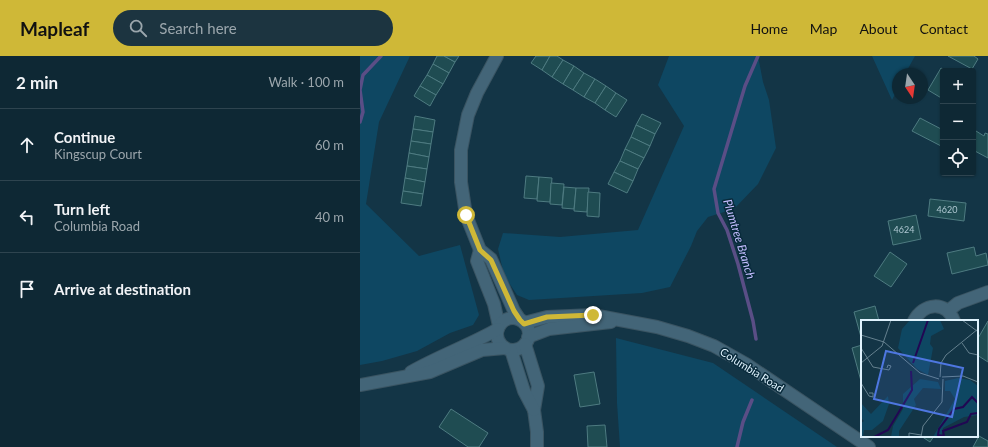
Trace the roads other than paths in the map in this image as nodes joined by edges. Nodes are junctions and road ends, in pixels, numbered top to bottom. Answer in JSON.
{"nodes":[{"id":1,"x":497,"y":56,"type":"edge"},
{"id":2,"x":480,"y":250,"type":"junction"},
{"id":3,"x":988,"y":292,"type":"edge"},
{"id":4,"x":951,"y":316,"type":"edge"},
{"id":5,"x":914,"y":320,"type":"edge"},
{"id":6,"x":622,"y":321,"type":"junction"},
{"id":7,"x":522,"y":322,"type":"junction"},
{"id":8,"x":499,"y":328,"type":"junction"},
{"id":9,"x":527,"y":340,"type":"junction"},
{"id":10,"x":508,"y":349,"type":"junction"},
{"id":11,"x":403,"y":377,"type":"junction"},
{"id":12,"x":360,"y":385,"type":"edge"},
{"id":13,"x":534,"y":410,"type":"junction"},
{"id":14,"x":537,"y":447,"type":"edge"},
{"id":15,"x":869,"y":447,"type":"edge"}],
"edges":[{"from":1,"to":2,"type":"street"},
{"from":2,"to":7,"type":"street"},
{"from":2,"to":8,"type":"street"},
{"from":3,"to":4,"type":"street"},
{"from":4,"to":5,"type":"street"},
{"from":6,"to":7,"type":"street","name":"Columbia Road"},
{"from":6,"to":9,"type":"street","name":"Columbia Road"},
{"from":6,"to":15,"type":"street","name":"Columbia Road"},
{"from":7,"to":8,"type":"street"},
{"from":7,"to":9,"type":"street"},
{"from":8,"to":10,"type":"street"},
{"from":8,"to":11,"type":"street"},
{"from":9,"to":10,"type":"street"},
{"from":9,"to":13,"type":"street"},
{"from":10,"to":11,"type":"street"},
{"from":10,"to":13,"type":"street"},
{"from":11,"to":12,"type":"street"},
{"from":13,"to":14,"type":"street"}]}
